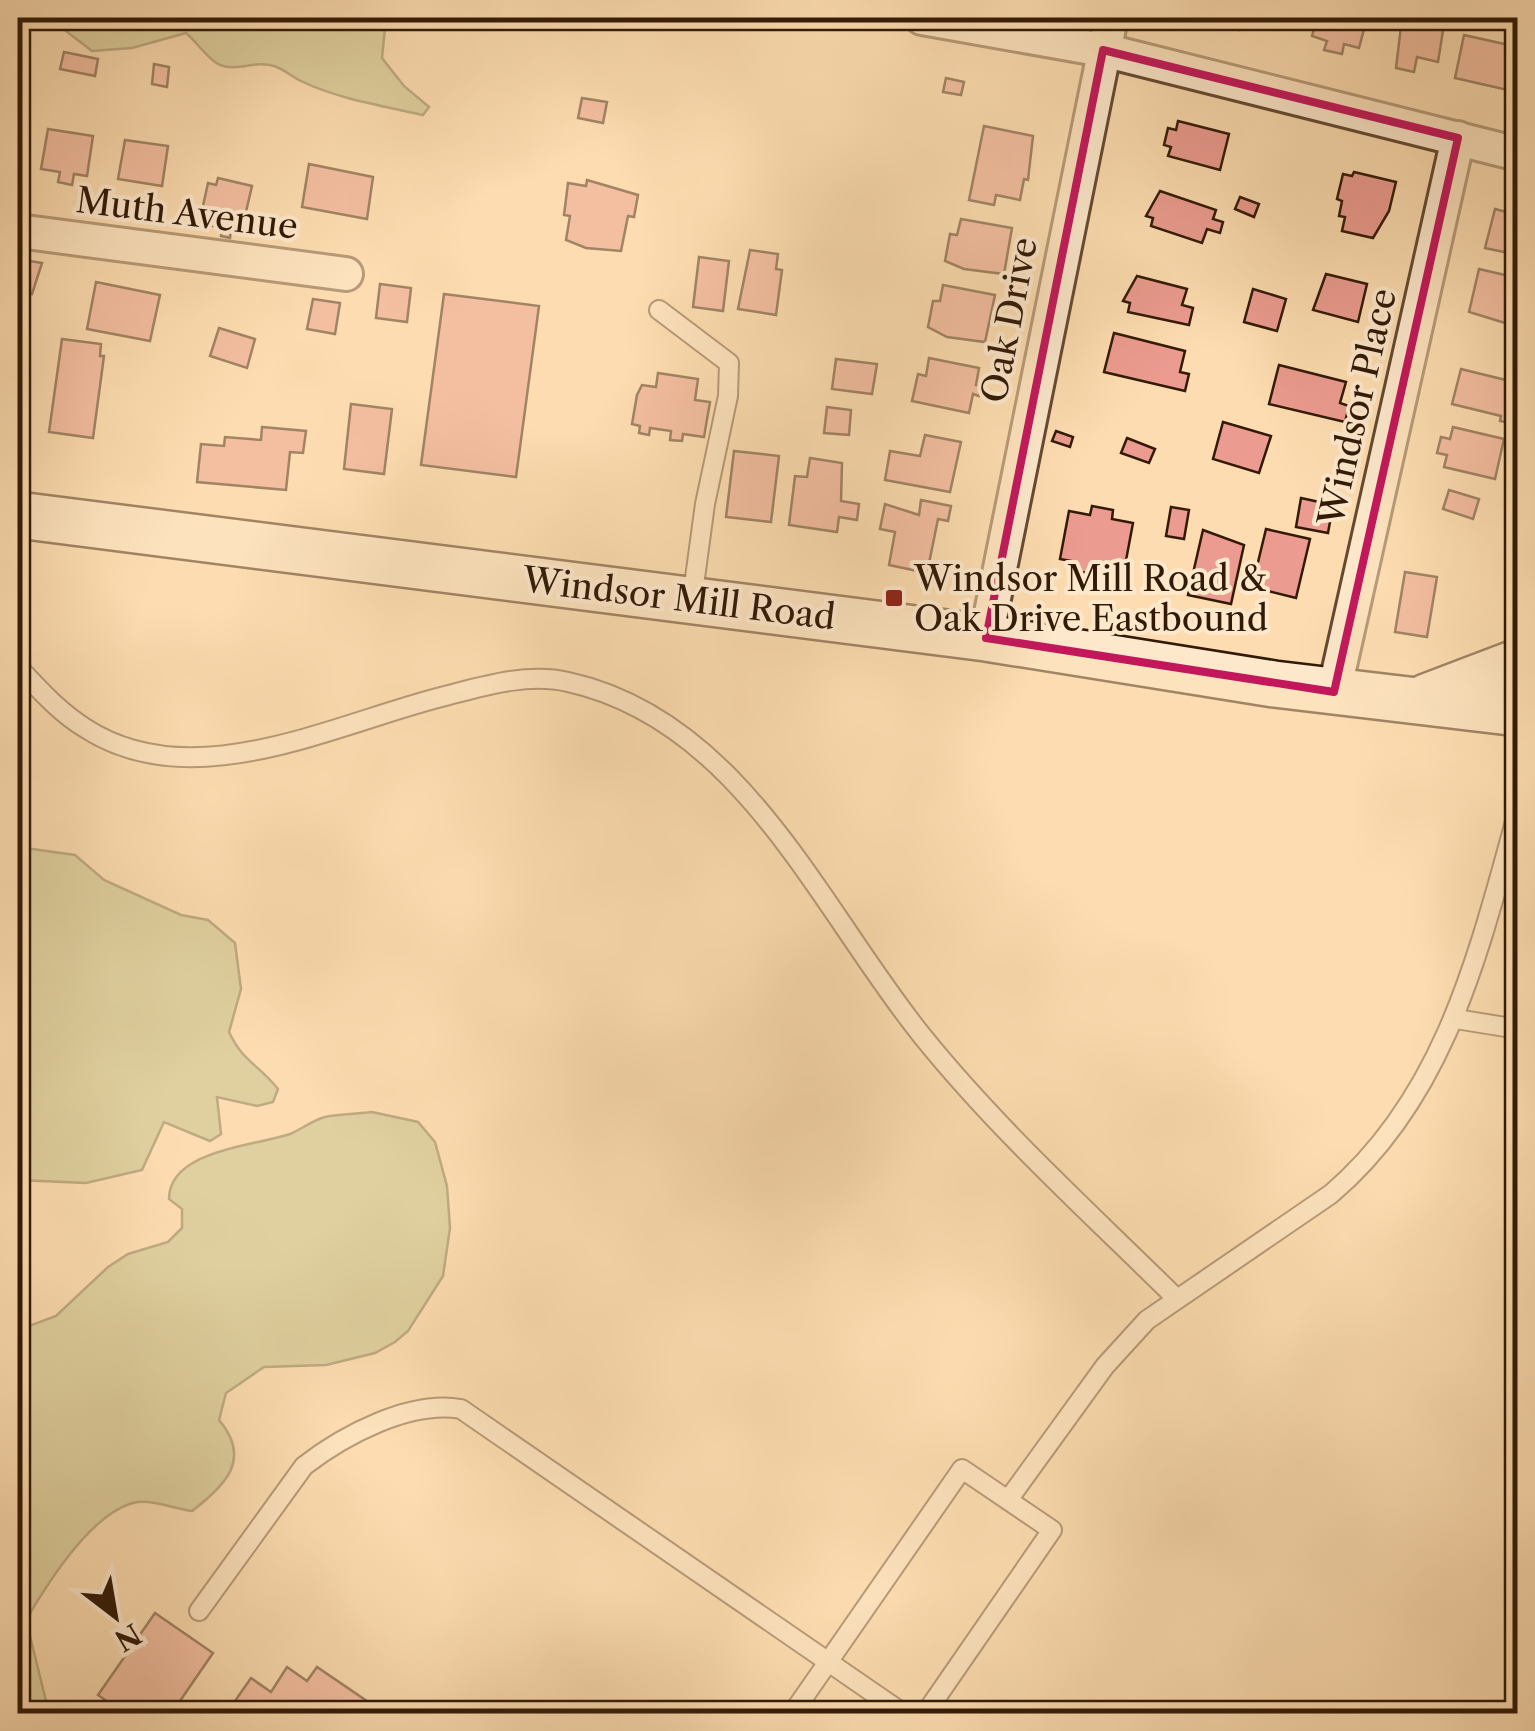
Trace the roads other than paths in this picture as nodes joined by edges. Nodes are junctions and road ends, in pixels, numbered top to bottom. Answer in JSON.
{"nodes":[{"id":1,"x":922,"y":18,"type":"edge"},
{"id":2,"x":1110,"y":18,"type":"edge"},
{"id":3,"x":1103,"y":50,"type":"junction"},
{"id":4,"x":1458,"y":138,"type":"junction"},
{"id":5,"x":1518,"y":154,"type":"edge"},
{"id":6,"x":18,"y":231,"type":"edge"},
{"id":7,"x":346,"y":274,"type":"dead end"},
{"id":8,"x":659,"y":310,"type":"dead end"},
{"id":9,"x":18,"y":515,"type":"edge"},
{"id":10,"x":692,"y":600,"type":"junction"},
{"id":11,"x":986,"y":638,"type":"junction"},
{"id":12,"x":1518,"y":662,"type":"edge"},
{"id":13,"x":18,"y":667,"type":"edge"},
{"id":14,"x":1334,"y":692,"type":"junction"},
{"id":15,"x":1414,"y":701,"type":"junction"},
{"id":16,"x":1518,"y":713,"type":"edge"},
{"id":17,"x":1518,"y":812,"type":"edge"},
{"id":18,"x":1456,"y":1019,"type":"junction"},
{"id":19,"x":1518,"y":1029,"type":"edge"},
{"id":20,"x":1176,"y":1298,"type":"junction"},
{"id":21,"x":1008,"y":1500,"type":"junction"},
{"id":22,"x":199,"y":1612,"type":"dead end"},
{"id":23,"x":828,"y":1662,"type":"junction"},
{"id":24,"x":792,"y":1714,"type":"edge"},
{"id":25,"x":904,"y":1714,"type":"edge"},
{"id":26,"x":925,"y":1714,"type":"edge"}],
"edges":[{"from":1,"to":3,"type":"street"},
{"from":2,"to":3,"type":"street","name":"Oak Drive"},
{"from":3,"to":4,"type":"street"},
{"from":3,"to":11,"type":"street","name":"Oak Drive"},
{"from":4,"to":5,"type":"street"},
{"from":4,"to":14,"type":"street","name":"Windsor Place"},
{"from":6,"to":7,"type":"street","name":"Muth Avenue"},
{"from":8,"to":10,"type":"lane"},
{"from":9,"to":10,"type":"main road","name":"Windsor Mill Road"},
{"from":10,"to":11,"type":"main road","name":"Windsor Mill Road"},
{"from":11,"to":14,"type":"main road","name":"Windsor Mill Road"},
{"from":12,"to":15,"type":"main road"},
{"from":13,"to":20,"type":"lane"},
{"from":14,"to":15,"type":"main road","name":"Windsor Mill Road"},
{"from":15,"to":16,"type":"main road","name":"Windsor Mill Road"},
{"from":17,"to":18,"type":"lane"},
{"from":18,"to":19,"type":"lane"},
{"from":18,"to":20,"type":"lane"},
{"from":20,"to":21,"type":"lane"},
{"from":21,"to":23,"type":"lane"},
{"from":21,"to":26,"type":"lane"},
{"from":22,"to":23,"type":"lane"},
{"from":23,"to":24,"type":"lane"},
{"from":23,"to":25,"type":"lane"}]}
